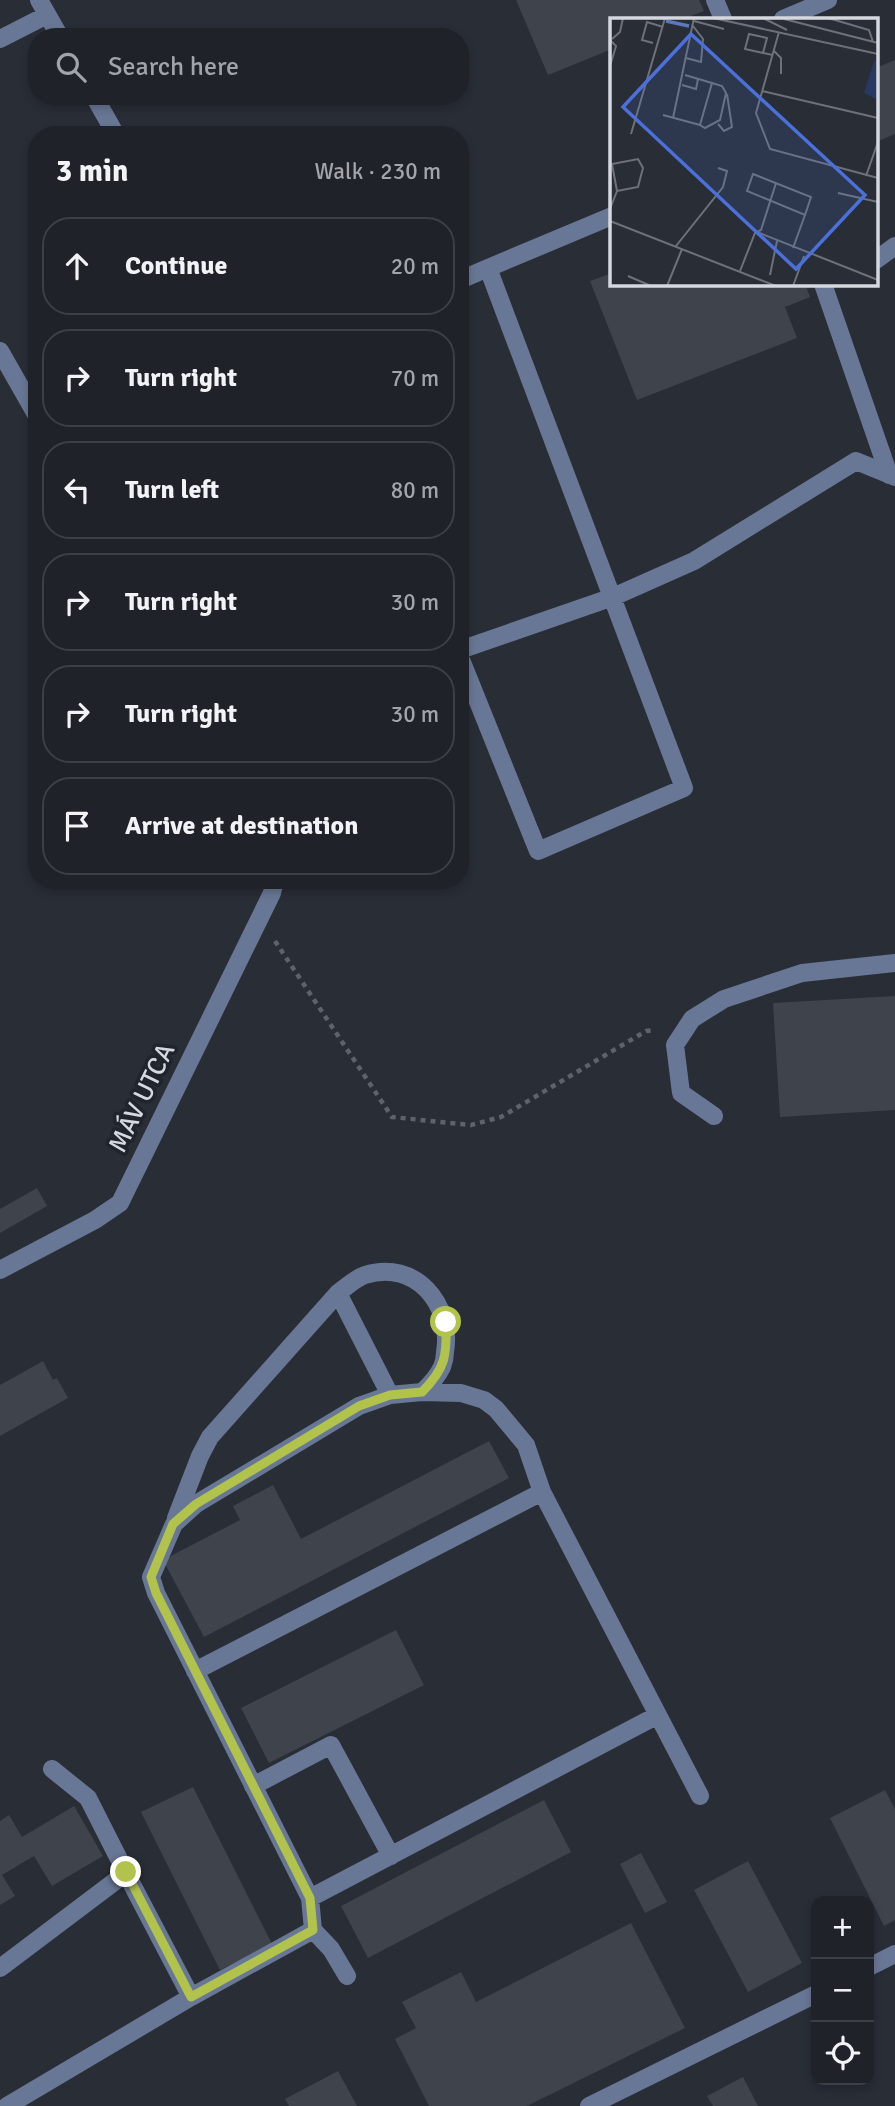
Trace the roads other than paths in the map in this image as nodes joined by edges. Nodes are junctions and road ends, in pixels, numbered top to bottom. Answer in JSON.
{"nodes":[{"id":1,"x":715,"y":0,"type":"edge"},
{"id":2,"x":828,"y":0,"type":"edge"},
{"id":3,"x":43,"y":7,"type":"edge"},
{"id":4,"x":723,"y":18,"type":"edge"},
{"id":5,"x":785,"y":18,"type":"edge"},
{"id":6,"x":55,"y":28,"type":"edge"},
{"id":7,"x":0,"y":39,"type":"edge"},
{"id":8,"x":99,"y":105,"type":"edge"},
{"id":9,"x":111,"y":126,"type":"edge"},
{"id":10,"x":610,"y":216,"type":"edge"},
{"id":11,"x":895,"y":246,"type":"edge"},
{"id":12,"x":878,"y":259,"type":"edge"},
{"id":13,"x":488,"y":268,"type":"junction"},
{"id":14,"x":469,"y":276,"type":"edge"},
{"id":15,"x":824,"y":289,"type":"edge"},
{"id":16,"x":0,"y":351,"type":"edge"},
{"id":17,"x":28,"y":400,"type":"edge"},
{"id":18,"x":892,"y":476,"type":"edge"},
{"id":19,"x":613,"y":597,"type":"junction"},
{"id":20,"x":469,"y":647,"type":"edge"},
{"id":21,"x":469,"y":679,"type":"edge"},
{"id":22,"x":273,"y":889,"type":"edge"},
{"id":23,"x":895,"y":964,"type":"edge"},
{"id":24,"x":714,"y":1116,"type":"dead end"},
{"id":25,"x":0,"y":1270,"type":"edge"},
{"id":26,"x":338,"y":1293,"type":"junction"},
{"id":27,"x":422,"y":1392,"type":"junction"},
{"id":28,"x":390,"y":1395,"type":"junction"},
{"id":29,"x":542,"y":1492,"type":"junction"},
{"id":30,"x":173,"y":1524,"type":"junction"},
{"id":31,"x":195,"y":1671,"type":"junction"},
{"id":32,"x":658,"y":1715,"type":"junction"},
{"id":33,"x":52,"y":1769,"type":"dead end"},
{"id":34,"x":253,"y":1786,"type":"junction"},
{"id":35,"x":700,"y":1796,"type":"dead end"},
{"id":36,"x":391,"y":1856,"type":"junction"},
{"id":37,"x":126,"y":1872,"type":"junction"},
{"id":38,"x":310,"y":1898,"type":"junction"},
{"id":39,"x":313,"y":1930,"type":"junction"},
{"id":40,"x":895,"y":1954,"type":"edge"},
{"id":41,"x":874,"y":1965,"type":"edge"},
{"id":42,"x":0,"y":1968,"type":"edge"},
{"id":43,"x":347,"y":1976,"type":"dead end"},
{"id":44,"x":811,"y":1996,"type":"edge"},
{"id":45,"x":191,"y":1997,"type":"junction"},
{"id":46,"x":7,"y":2106,"type":"edge"},
{"id":47,"x":589,"y":2106,"type":"edge"}],
"edges":[{"from":1,"to":4,"type":"street"},
{"from":2,"to":5,"type":"street"},
{"from":3,"to":6,"type":"street"},
{"from":3,"to":7,"type":"street"},
{"from":8,"to":9,"type":"street"},
{"from":10,"to":13,"type":"street"},
{"from":11,"to":12,"type":"street"},
{"from":13,"to":14,"type":"street"},
{"from":13,"to":19,"type":"street"},
{"from":15,"to":18,"type":"street"},
{"from":16,"to":17,"type":"street"},
{"from":18,"to":19,"type":"street"},
{"from":19,"to":20,"type":"street"},
{"from":19,"to":21,"type":"street"},
{"from":22,"to":25,"type":"street","name":"MÁV UTCA"},
{"from":23,"to":24,"type":"street"},
{"from":26,"to":27,"type":"street"},
{"from":26,"to":28,"type":"street"},
{"from":26,"to":30,"type":"street"},
{"from":27,"to":28,"type":"street"},
{"from":27,"to":29,"type":"street"},
{"from":28,"to":30,"type":"street"},
{"from":29,"to":31,"type":"street"},
{"from":29,"to":32,"type":"street"},
{"from":30,"to":31,"type":"street"},
{"from":31,"to":34,"type":"street"},
{"from":32,"to":35,"type":"street"},
{"from":32,"to":36,"type":"street"},
{"from":33,"to":37,"type":"street"},
{"from":34,"to":36,"type":"street"},
{"from":34,"to":38,"type":"street"},
{"from":36,"to":38,"type":"street"},
{"from":37,"to":42,"type":"street"},
{"from":37,"to":45,"type":"street"},
{"from":38,"to":39,"type":"street"},
{"from":39,"to":43,"type":"street"},
{"from":39,"to":45,"type":"street"},
{"from":40,"to":41,"type":"street"},
{"from":44,"to":47,"type":"street"},
{"from":45,"to":46,"type":"street"}]}
